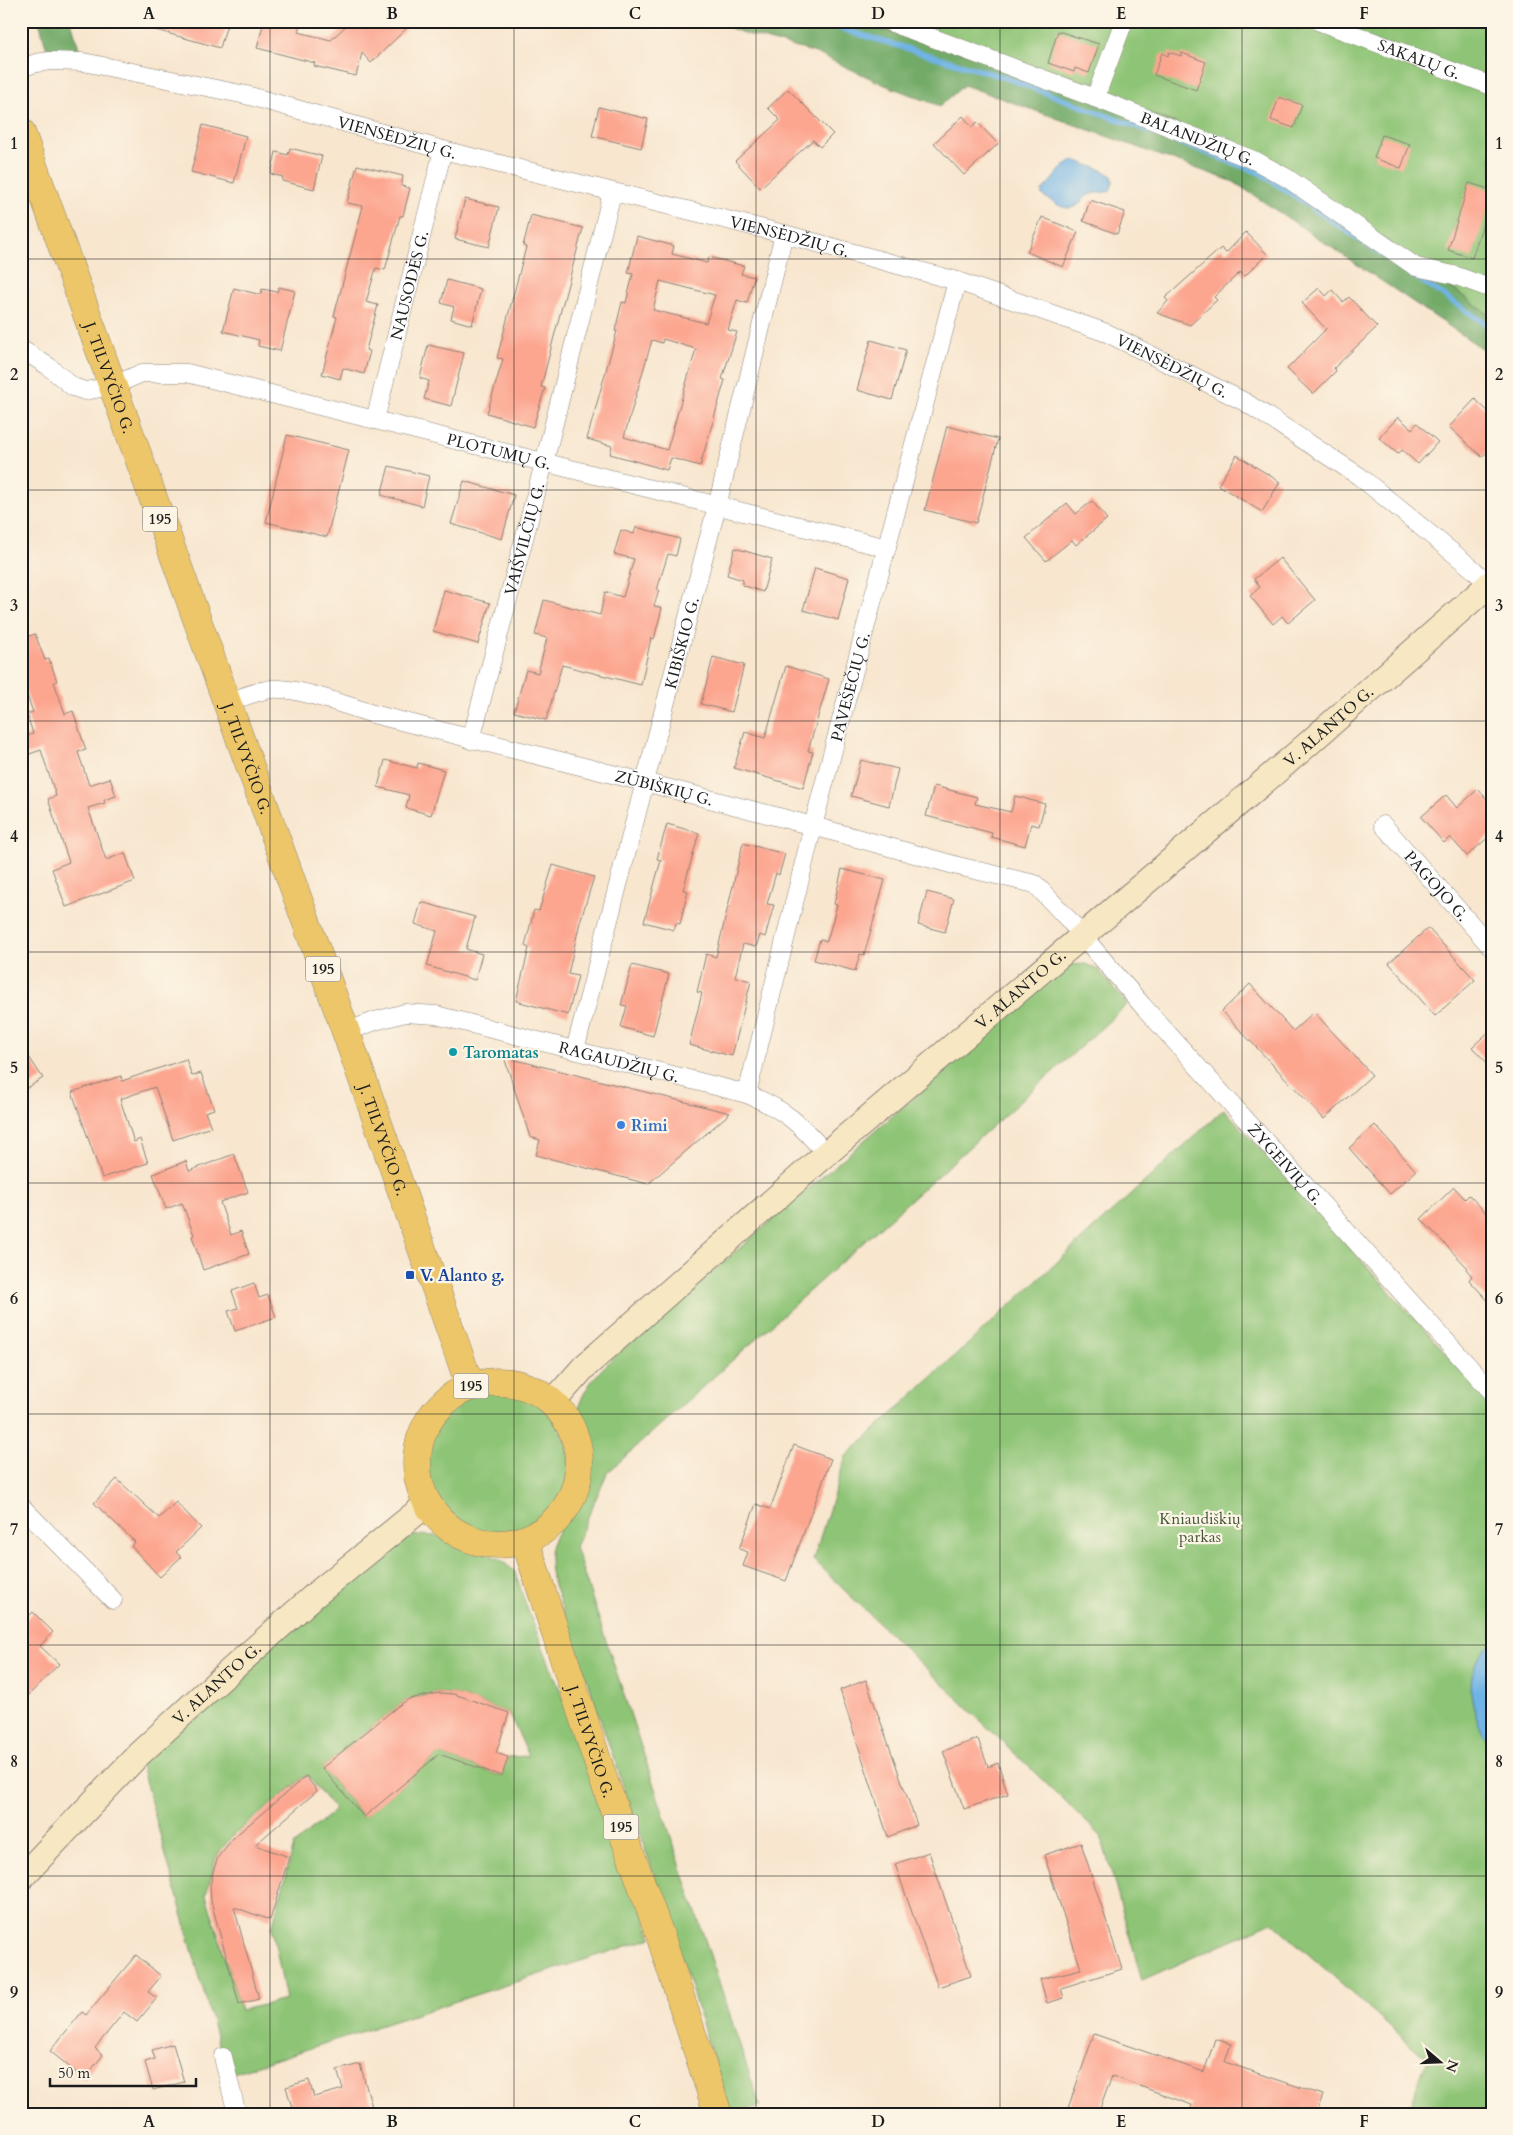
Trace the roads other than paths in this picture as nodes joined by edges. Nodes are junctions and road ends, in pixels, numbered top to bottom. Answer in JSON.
{"nodes":[{"id":1,"x":887,"y":21,"type":"edge"},
{"id":2,"x":1124,"y":21,"type":"edge"},
{"id":3,"x":1318,"y":21,"type":"edge"},
{"id":4,"x":21,"y":68,"type":"edge"},
{"id":5,"x":1492,"y":86,"type":"edge"},
{"id":6,"x":1095,"y":98,"type":"junction"},
{"id":7,"x":21,"y":132,"type":"edge"},
{"id":8,"x":443,"y":150,"type":"junction"},
{"id":9,"x":612,"y":193,"type":"junction"},
{"id":10,"x":784,"y":234,"type":"junction"},
{"id":11,"x":957,"y":282,"type":"junction"},
{"id":12,"x":1492,"y":289,"type":"edge"},
{"id":13,"x":21,"y":349,"type":"edge"},
{"id":14,"x":112,"y":386,"type":"junction"},
{"id":15,"x":375,"y":420,"type":"junction"},
{"id":16,"x":544,"y":463,"type":"junction"},
{"id":17,"x":717,"y":506,"type":"junction"},
{"id":18,"x":887,"y":548,"type":"junction"},
{"id":19,"x":1490,"y":583,"type":"edge"},
{"id":20,"x":227,"y":703,"type":"junction"},
{"id":21,"x":471,"y":740,"type":"junction"},
{"id":22,"x":644,"y":782,"type":"junction"},
{"id":23,"x":1383,"y":825,"type":"dead end"},
{"id":24,"x":814,"y":826,"type":"junction"},
{"id":25,"x":1081,"y":936,"type":"junction"},
{"id":26,"x":1492,"y":948,"type":"edge"},
{"id":27,"x":346,"y":1032,"type":"junction"},
{"id":28,"x":575,"y":1050,"type":"junction"},
{"id":29,"x":747,"y":1094,"type":"junction"},
{"id":30,"x":826,"y":1154,"type":"junction"},
{"id":31,"x":470,"y":1386,"type":"junction"},
{"id":32,"x":1492,"y":1392,"type":"edge"},
{"id":33,"x":553,"y":1402,"type":"junction"},
{"id":34,"x":427,"y":1504,"type":"junction"},
{"id":35,"x":21,"y":1506,"type":"edge"},
{"id":36,"x":525,"y":1540,"type":"junction"},
{"id":37,"x":113,"y":1600,"type":"dead end"},
{"id":38,"x":21,"y":1878,"type":"edge"},
{"id":39,"x":223,"y":2057,"type":"dead end"},
{"id":40,"x":237,"y":2114,"type":"edge"},
{"id":41,"x":718,"y":2114,"type":"edge"}],
"edges":[{"from":1,"to":6,"type":"street","name":"BALANDŽIŲ G."},
{"from":2,"to":6,"type":"street"},
{"from":3,"to":5,"type":"street","name":"SAKALŲ G."},
{"from":4,"to":8,"type":"street","name":"VIENSĖDŽIŲ G."},
{"from":6,"to":12,"type":"street","name":"BALANDŽIŲ G."},
{"from":7,"to":14,"type":"main road","name":"J. TILVYČIO G.","number":"195"},
{"from":8,"to":9,"type":"street","name":"VIENSĖDŽIŲ G."},
{"from":8,"to":15,"type":"street","name":"NAUSODĖS G."},
{"from":9,"to":10,"type":"street","name":"VIENSĖDŽIŲ G."},
{"from":9,"to":16,"type":"street","name":"VAIŠVILČIŲ G."},
{"from":10,"to":11,"type":"street","name":"VIENSĖDŽIŲ G."},
{"from":10,"to":17,"type":"street","name":"KIBIŠKIO G."},
{"from":11,"to":18,"type":"street","name":"PAVEŠEČIŲ G."},
{"from":11,"to":19,"type":"street","name":"VIENSĖDŽIŲ G."},
{"from":13,"to":14,"type":"street","name":"PLOTUMŲ G."},
{"from":14,"to":15,"type":"street","name":"PLOTUMŲ G."},
{"from":14,"to":20,"type":"main road","name":"J. TILVYČIO G.","number":"195"},
{"from":15,"to":16,"type":"street","name":"PLOTUMŲ G."},
{"from":16,"to":17,"type":"street","name":"PLOTUMŲ G."},
{"from":16,"to":21,"type":"street","name":"VAIŠVILČIŲ G."},
{"from":17,"to":18,"type":"street","name":"PLOTUMŲ G."},
{"from":17,"to":22,"type":"street","name":"KIBIŠKIO G."},
{"from":18,"to":24,"type":"street","name":"PAVEŠEČIŲ G."},
{"from":19,"to":25,"type":"main road","name":"V. ALANTO G."},
{"from":20,"to":21,"type":"street","name":"ZŪBIŠKIŲ G."},
{"from":20,"to":27,"type":"main road","name":"J. TILVYČIO G.","number":"195"},
{"from":21,"to":22,"type":"street","name":"ZŪBIŠKIŲ G."},
{"from":22,"to":24,"type":"street","name":"ZŪBIŠKIŲ G."},
{"from":22,"to":28,"type":"street","name":"KIBIŠKIO G."},
{"from":23,"to":26,"type":"street","name":"PAGOJO G."},
{"from":24,"to":25,"type":"street","name":"ZŪBIŠKIŲ G."},
{"from":24,"to":29,"type":"street","name":"PAVEŠEČIŲ G."},
{"from":25,"to":30,"type":"main road","name":"V. ALANTO G."},
{"from":25,"to":32,"type":"street","name":"ŽYGEIVIŲ G."},
{"from":27,"to":28,"type":"street","name":"RAGAUDŽIŲ G."},
{"from":27,"to":31,"type":"main road","name":"J. TILVYČIO G.","number":"195"},
{"from":28,"to":29,"type":"street","name":"RAGAUDŽIŲ G."},
{"from":29,"to":30,"type":"street","name":"RAGAUDŽIŲ G."},
{"from":30,"to":33,"type":"main road","name":"V. ALANTO G."},
{"from":31,"to":33,"type":"main road","number":"195"},
{"from":31,"to":34,"type":"main road","number":"195"},
{"from":33,"to":36,"type":"main road","number":"195"},
{"from":34,"to":36,"type":"main road","number":"195"},
{"from":34,"to":38,"type":"main road","name":"V. ALANTO G."},
{"from":35,"to":37,"type":"street"},
{"from":36,"to":41,"type":"main road","name":"J. TILVYČIO G.","number":"195"},
{"from":39,"to":40,"type":"street"}]}
